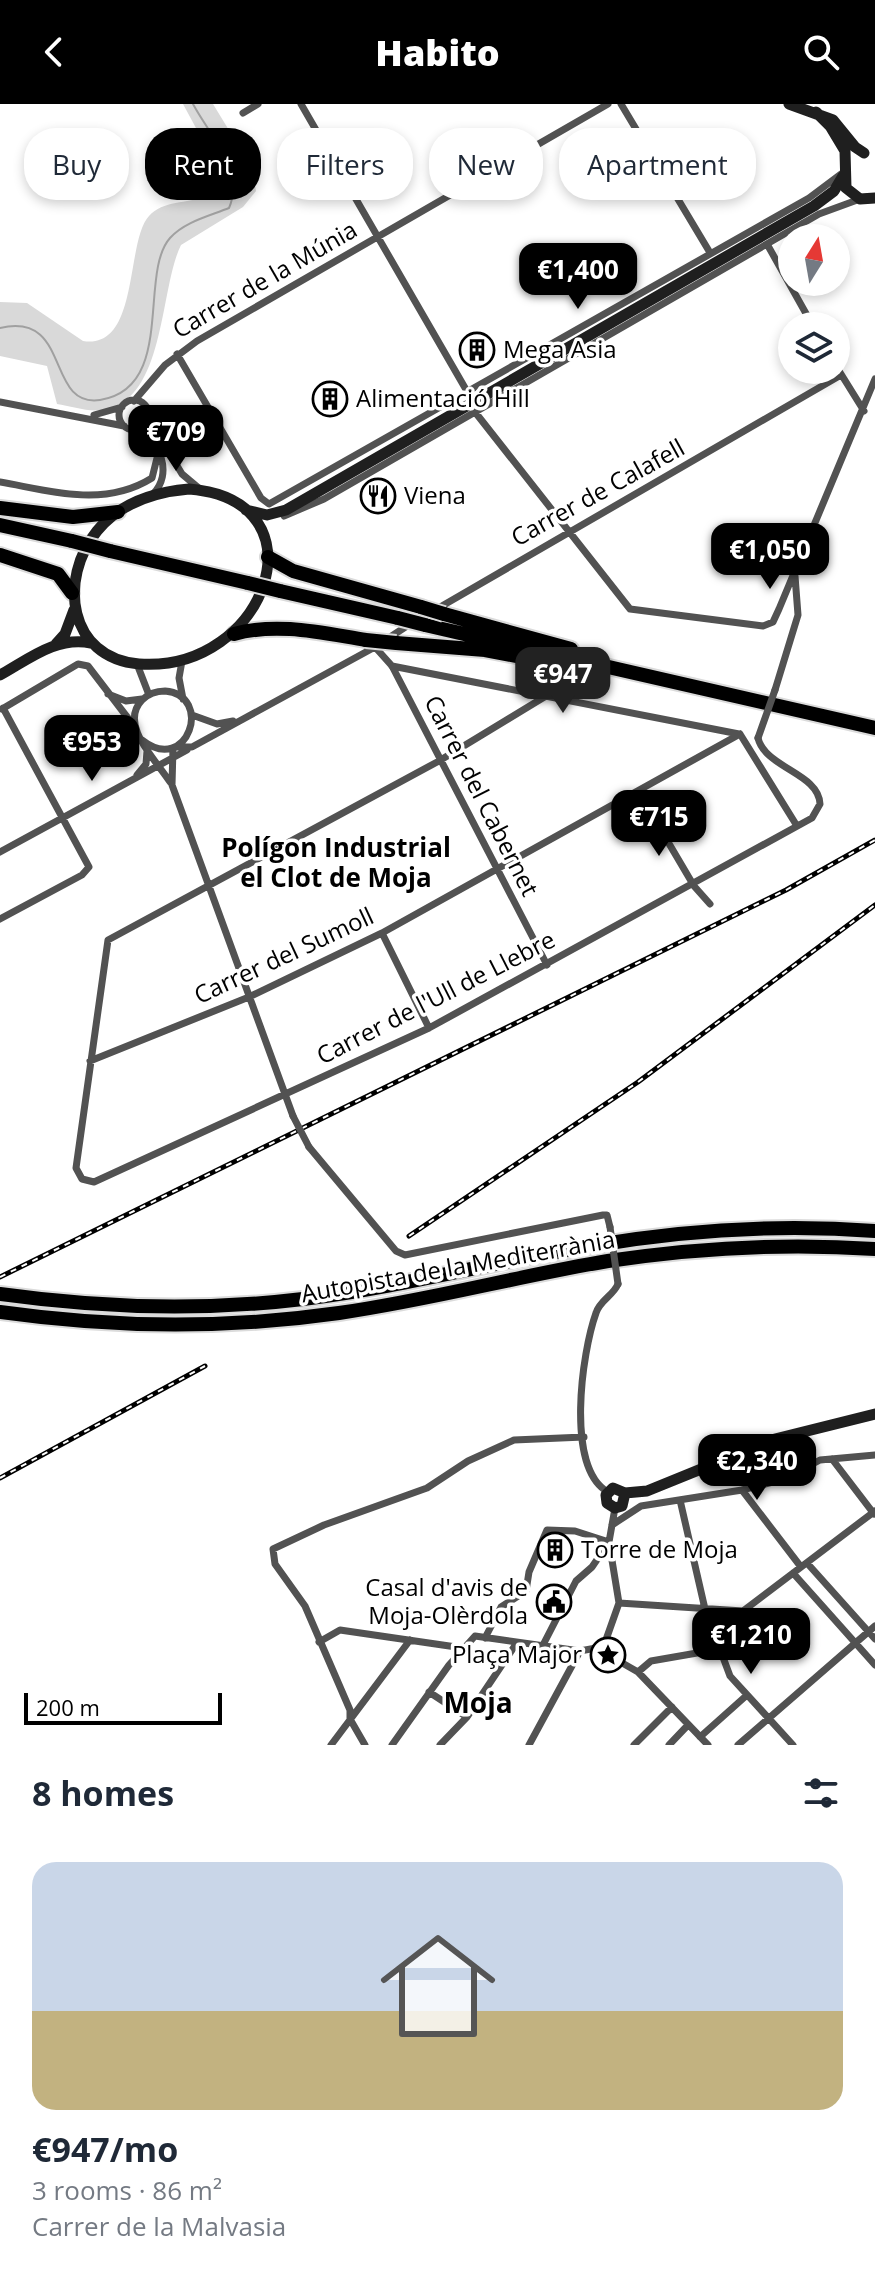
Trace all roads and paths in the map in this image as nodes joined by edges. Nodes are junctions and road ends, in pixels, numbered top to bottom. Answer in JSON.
{"nodes":[{"id":1,"x":258,"y":104,"type":"edge"},
{"id":2,"x":301,"y":104,"type":"edge"},
{"id":3,"x":608,"y":104,"type":"edge"},
{"id":4,"x":621,"y":104,"type":"edge"},
{"id":5,"x":789,"y":104,"type":"edge"},
{"id":6,"x":596,"y":108,"type":"edge"},
{"id":7,"x":816,"y":112,"type":"junction"},
{"id":8,"x":243,"y":113,"type":"dead end"},
{"id":9,"x":870,"y":154,"type":"edge"},
{"id":10,"x":844,"y":171,"type":"junction"},
{"id":11,"x":867,"y":200,"type":"edge"},
{"id":12,"x":814,"y":206,"type":"junction"},
{"id":13,"x":378,"y":237,"type":"junction"},
{"id":14,"x":767,"y":244,"type":"junction"},
{"id":15,"x":709,"y":251,"type":"junction"},
{"id":16,"x":805,"y":312,"type":"edge"},
{"id":17,"x":177,"y":354,"type":"junction"},
{"id":18,"x":155,"y":378,"type":"junction"},
{"id":19,"x":875,"y":379,"type":"edge"},
{"id":20,"x":826,"y":384,"type":"edge"},
{"id":21,"x":847,"y":384,"type":"edge"},
{"id":22,"x":468,"y":393,"type":"junction"},
{"id":23,"x":134,"y":401,"type":"junction"},
{"id":24,"x":1,"y":402,"type":"edge"},
{"id":25,"x":122,"y":407,"type":"junction"},
{"id":26,"x":146,"y":407,"type":"junction"},
{"id":27,"x":0,"y":411,"type":"edge"},
{"id":28,"x":864,"y":411,"type":"junction"},
{"id":29,"x":475,"y":412,"type":"junction"},
{"id":30,"x":85,"y":416,"type":"junction"},
{"id":31,"x":149,"y":419,"type":"junction"},
{"id":32,"x":124,"y":426,"type":"junction"},
{"id":33,"x":134,"y":430,"type":"junction"},
{"id":34,"x":158,"y":454,"type":"junction"},
{"id":35,"x":0,"y":482,"type":"edge"},
{"id":36,"x":203,"y":491,"type":"junction"},
{"id":37,"x":151,"y":495,"type":"junction"},
{"id":38,"x":0,"y":508,"type":"edge"},
{"id":39,"x":246,"y":510,"type":"junction"},
{"id":40,"x":118,"y":512,"type":"junction"},
{"id":41,"x":275,"y":512,"type":"junction"},
{"id":42,"x":0,"y":525,"type":"edge"},
{"id":43,"x":569,"y":534,"type":"junction"},
{"id":44,"x":265,"y":539,"type":"junction"},
{"id":45,"x":0,"y":555,"type":"edge"},
{"id":46,"x":268,"y":557,"type":"junction"},
{"id":47,"x":795,"y":572,"type":"junction"},
{"id":48,"x":72,"y":593,"type":"junction"},
{"id":49,"x":74,"y":610,"type":"junction"},
{"id":50,"x":234,"y":634,"type":"junction"},
{"id":51,"x":91,"y":643,"type":"junction"},
{"id":52,"x":55,"y":644,"type":"junction"},
{"id":53,"x":371,"y":644,"type":"junction"},
{"id":54,"x":182,"y":661,"type":"junction"},
{"id":55,"x":137,"y":664,"type":"junction"},
{"id":56,"x":392,"y":666,"type":"junction"},
{"id":57,"x":612,"y":667,"type":"junction"},
{"id":58,"x":0,"y":675,"type":"edge"},
{"id":59,"x":106,"y":692,"type":"junction"},
{"id":60,"x":546,"y":696,"type":"junction"},
{"id":61,"x":146,"y":697,"type":"junction"},
{"id":62,"x":183,"y":699,"type":"junction"},
{"id":63,"x":2,"y":709,"type":"edge"},
{"id":64,"x":192,"y":715,"type":"junction"},
{"id":65,"x":235,"y":720,"type":"junction"},
{"id":66,"x":134,"y":726,"type":"junction"},
{"id":67,"x":875,"y":728,"type":"edge"},
{"id":68,"x":740,"y":734,"type":"junction"},
{"id":69,"x":144,"y":744,"type":"junction"},
{"id":70,"x":174,"y":747,"type":"junction"},
{"id":71,"x":192,"y":747,"type":"junction"},
{"id":72,"x":171,"y":760,"type":"junction"},
{"id":73,"x":439,"y":761,"type":"junction"},
{"id":74,"x":160,"y":767,"type":"junction"},
{"id":75,"x":135,"y":776,"type":"junction"},
{"id":76,"x":172,"y":785,"type":"junction"},
{"id":77,"x":638,"y":791,"type":"junction"},
{"id":78,"x":64,"y":816,"type":"junction"},
{"id":79,"x":797,"y":826,"type":"junction"},
{"id":80,"x":0,"y":852,"type":"edge"},
{"id":81,"x":496,"y":872,"type":"junction"},
{"id":82,"x":694,"y":886,"type":"junction"},
{"id":83,"x":209,"y":888,"type":"junction"},
{"id":84,"x":710,"y":904,"type":"dead end"},
{"id":85,"x":0,"y":919,"type":"edge"},
{"id":86,"x":382,"y":933,"type":"junction"},
{"id":87,"x":547,"y":965,"type":"junction"},
{"id":88,"x":249,"y":997,"type":"junction"},
{"id":89,"x":429,"y":1028,"type":"junction"},
{"id":90,"x":90,"y":1061,"type":"junction"},
{"id":91,"x":284,"y":1095,"type":"junction"},
{"id":92,"x":875,"y":1231,"type":"edge"},
{"id":93,"x":875,"y":1249,"type":"edge"},
{"id":94,"x":0,"y":1294,"type":"edge"},
{"id":95,"x":0,"y":1312,"type":"edge"},
{"id":96,"x":875,"y":1414,"type":"edge"},
{"id":97,"x":584,"y":1437,"type":"junction"},
{"id":98,"x":875,"y":1455,"type":"edge"},
{"id":99,"x":832,"y":1459,"type":"junction"},
{"id":100,"x":742,"y":1490,"type":"junction"},
{"id":101,"x":608,"y":1492,"type":"junction"},
{"id":102,"x":625,"y":1493,"type":"junction"},
{"id":103,"x":680,"y":1500,"type":"junction"},
{"id":104,"x":623,"y":1508,"type":"junction"},
{"id":105,"x":874,"y":1513,"type":"edge"},
{"id":106,"x":612,"y":1525,"type":"junction"},
{"id":107,"x":609,"y":1542,"type":"junction"},
{"id":108,"x":804,"y":1565,"type":"junction"},
{"id":109,"x":793,"y":1573,"type":"junction"},
{"id":110,"x":619,"y":1603,"type":"junction"},
{"id":111,"x":705,"y":1609,"type":"junction"},
{"id":112,"x":872,"y":1629,"type":"edge"},
{"id":113,"x":485,"y":1638,"type":"junction"},
{"id":114,"x":875,"y":1639,"type":"edge"},
{"id":115,"x":410,"y":1640,"type":"junction"},
{"id":116,"x":319,"y":1642,"type":"junction"},
{"id":117,"x":856,"y":1643,"type":"junction"},
{"id":118,"x":516,"y":1644,"type":"junction"},
{"id":119,"x":543,"y":1645,"type":"junction"},
{"id":120,"x":463,"y":1648,"type":"junction"},
{"id":121,"x":720,"y":1649,"type":"junction"},
{"id":122,"x":580,"y":1651,"type":"junction"},
{"id":123,"x":602,"y":1651,"type":"junction"},
{"id":124,"x":875,"y":1665,"type":"edge"},
{"id":125,"x":638,"y":1672,"type":"junction"},
{"id":126,"x":429,"y":1692,"type":"junction"},
{"id":127,"x":747,"y":1695,"type":"junction"},
{"id":128,"x":672,"y":1707,"type":"junction"},
{"id":129,"x":467,"y":1717,"type":"junction"},
{"id":130,"x":350,"y":1719,"type":"junction"},
{"id":131,"x":769,"y":1719,"type":"junction"},
{"id":132,"x":688,"y":1725,"type":"junction"},
{"id":133,"x":700,"y":1737,"type":"junction"},
{"id":134,"x":331,"y":1745,"type":"edge"},
{"id":135,"x":365,"y":1745,"type":"edge"},
{"id":136,"x":392,"y":1745,"type":"edge"},
{"id":137,"x":440,"y":1745,"type":"edge"},
{"id":138,"x":529,"y":1745,"type":"edge"},
{"id":139,"x":634,"y":1745,"type":"edge"},
{"id":140,"x":669,"y":1745,"type":"edge"},
{"id":141,"x":708,"y":1745,"type":"edge"},
{"id":142,"x":738,"y":1745,"type":"edge"},
{"id":143,"x":793,"y":1745,"type":"edge"}],
"edges":[{"from":1,"to":8,"type":"street"},
{"from":2,"to":13,"type":"street"},
{"from":3,"to":6,"type":"street","name":"Carrer de la Múnia"},
{"from":4,"to":15,"type":"street"},
{"from":5,"to":7,"type":"street"},
{"from":6,"to":13,"type":"street","name":"Carrer de la Múnia"},
{"from":7,"to":9,"type":"street"},
{"from":7,"to":10,"type":"street"},
{"from":9,"to":10,"type":"street"},
{"from":10,"to":11,"type":"street"},
{"from":10,"to":12,"type":"street"},
{"from":10,"to":15,"type":"street"},
{"from":11,"to":12,"type":"street"},
{"from":11,"to":14,"type":"street"},
{"from":12,"to":41,"type":"street"},
{"from":13,"to":17,"type":"street","name":"Carrer de la Múnia"},
{"from":13,"to":22,"type":"street"},
{"from":14,"to":16,"type":"street"},
{"from":14,"to":29,"type":"street"},
{"from":15,"to":22,"type":"street"},
{"from":17,"to":18,"type":"street","name":"Carrer de la Múnia"},
{"from":17,"to":41,"type":"street"},
{"from":18,"to":23,"type":"street","name":"Carrer de la Múnia"},
{"from":18,"to":26,"type":"street","name":"Carrer de la Múnia"},
{"from":19,"to":28,"type":"street"},
{"from":20,"to":43,"type":"street","name":"Carrer de Calafell"},
{"from":21,"to":28,"type":"street"},
{"from":22,"to":41,"type":"street"},
{"from":23,"to":25,"type":"street"},
{"from":23,"to":26,"type":"street"},
{"from":24,"to":27,"type":"street"},
{"from":24,"to":30,"type":"street"},
{"from":25,"to":30,"type":"street"},
{"from":25,"to":32,"type":"street"},
{"from":26,"to":31,"type":"street"},
{"from":28,"to":47,"type":"street"},
{"from":29,"to":41,"type":"street"},
{"from":29,"to":43,"type":"street"},
{"from":30,"to":32,"type":"street"},
{"from":31,"to":33,"type":"street"},
{"from":31,"to":36,"type":"street"},
{"from":32,"to":33,"type":"street"},
{"from":33,"to":34,"type":"street"},
{"from":34,"to":35,"type":"street"},
{"from":34,"to":37,"type":"street"},
{"from":36,"to":37,"type":"street"},
{"from":36,"to":39,"type":"street"},
{"from":37,"to":40,"type":"street"},
{"from":38,"to":40,"type":"highway"},
{"from":39,"to":41,"type":"street"},
{"from":39,"to":44,"type":"street"},
{"from":40,"to":48,"type":"street"},
{"from":41,"to":44,"type":"street"},
{"from":42,"to":57,"type":"highway","bridge":true},
{"from":43,"to":47,"type":"street"},
{"from":43,"to":53,"type":"street","name":"Carrer de Calafell"},
{"from":44,"to":46,"type":"street"},
{"from":45,"to":48,"type":"highway"},
{"from":46,"to":50,"type":"street"},
{"from":46,"to":57,"type":"highway","bridge":true},
{"from":47,"to":79,"type":"street","bridge":true},
{"from":48,"to":49,"type":"street"},
{"from":49,"to":51,"type":"street"},
{"from":49,"to":52,"type":"street"},
{"from":50,"to":53,"type":"highway"},
{"from":50,"to":54,"type":"street"},
{"from":51,"to":52,"type":"street"},
{"from":51,"to":55,"type":"street"},
{"from":52,"to":58,"type":"street"},
{"from":53,"to":56,"type":"street","name":"Carrer del Cabernet"},
{"from":53,"to":57,"type":"highway","bridge":true},
{"from":53,"to":65,"type":"street","name":"Carrer de Calafell"},
{"from":54,"to":55,"type":"street"},
{"from":54,"to":62,"type":"street"},
{"from":55,"to":61,"type":"street"},
{"from":56,"to":60,"type":"street"},
{"from":56,"to":73,"type":"street","name":"Carrer del Cabernet"},
{"from":57,"to":67,"type":"highway"},
{"from":59,"to":61,"type":"street"},
{"from":59,"to":63,"type":"street"},
{"from":59,"to":66,"type":"street"},
{"from":60,"to":68,"type":"street"},
{"from":60,"to":73,"type":"street"},
{"from":61,"to":62,"type":"street"},
{"from":61,"to":66,"type":"street"},
{"from":62,"to":64,"type":"street"},
{"from":63,"to":78,"type":"street"},
{"from":64,"to":65,"type":"street"},
{"from":64,"to":70,"type":"street"},
{"from":65,"to":71,"type":"street","name":"Carrer de Calafell"},
{"from":66,"to":69,"type":"street"},
{"from":68,"to":77,"type":"street","name":"Carrer del Sumoll"},
{"from":68,"to":79,"type":"street"},
{"from":69,"to":70,"type":"street"},
{"from":69,"to":74,"type":"street"},
{"from":69,"to":75,"type":"street"},
{"from":70,"to":71,"type":"street"},
{"from":70,"to":72,"type":"street"},
{"from":71,"to":72,"type":"street","name":"Carrer de Calafell"},
{"from":72,"to":74,"type":"street","name":"Carrer de Calafell"},
{"from":72,"to":76,"type":"street"},
{"from":73,"to":81,"type":"street","name":"Carrer del Cabernet"},
{"from":73,"to":83,"type":"street"},
{"from":74,"to":75,"type":"street","name":"Carrer de Calafell"},
{"from":74,"to":76,"type":"street"},
{"from":75,"to":78,"type":"street","name":"Carrer de Calafell"},
{"from":76,"to":83,"type":"street"},
{"from":77,"to":81,"type":"street","name":"Carrer del Sumoll"},
{"from":77,"to":82,"type":"street"},
{"from":78,"to":80,"type":"street","name":"Carrer de Calafell"},
{"from":78,"to":85,"type":"street"},
{"from":79,"to":82,"type":"street","name":"Carrer de l'Ull de Llebre"},
{"from":81,"to":86,"type":"street","name":"Carrer del Sumoll"},
{"from":81,"to":87,"type":"street","name":"Carrer del Cabernet"},
{"from":82,"to":84,"type":"street"},
{"from":82,"to":87,"type":"street","name":"Carrer de l'Ull de Llebre"},
{"from":83,"to":88,"type":"street"},
{"from":83,"to":90,"type":"street"},
{"from":86,"to":88,"type":"street","name":"Carrer del Sumoll"},
{"from":86,"to":89,"type":"street"},
{"from":87,"to":89,"type":"street","name":"Carrer de l'Ull de Llebre"},
{"from":88,"to":90,"type":"street","name":"Carrer del Sumoll"},
{"from":88,"to":91,"type":"street"},
{"from":89,"to":91,"type":"street","name":"Carrer de l'Ull de Llebre"},
{"from":90,"to":91,"type":"street","name":"Carrer de l'Ull de Llebre"},
{"from":91,"to":97,"type":"street","bridge":true},
{"from":92,"to":94,"type":"highway","name":"Autopista de la Mediterrània"},
{"from":93,"to":95,"type":"highway","name":"Autopista de la Mediterrània"},
{"from":96,"to":102,"type":"street"},
{"from":97,"to":101,"type":"street"},
{"from":97,"to":116,"type":"street"},
{"from":98,"to":99,"type":"street"},
{"from":99,"to":100,"type":"street"},
{"from":99,"to":105,"type":"street"},
{"from":100,"to":103,"type":"street"},
{"from":100,"to":108,"type":"street"},
{"from":101,"to":102,"type":"street"},
{"from":101,"to":104,"type":"street"},
{"from":102,"to":104,"type":"street"},
{"from":103,"to":104,"type":"street"},
{"from":103,"to":111,"type":"street"},
{"from":104,"to":106,"type":"street"},
{"from":104,"to":106,"type":"street"},
{"from":105,"to":108,"type":"street"},
{"from":106,"to":107,"type":"street"},
{"from":107,"to":110,"type":"street"},
{"from":107,"to":113,"type":"street"},
{"from":107,"to":119,"type":"street"},
{"from":108,"to":109,"type":"street"},
{"from":108,"to":112,"type":"street"},
{"from":109,"to":111,"type":"street"},
{"from":109,"to":117,"type":"street"},
{"from":110,"to":111,"type":"street"},
{"from":110,"to":123,"type":"street"},
{"from":111,"to":121,"type":"street"},
{"from":112,"to":114,"type":"street"},
{"from":112,"to":117,"type":"street"},
{"from":113,"to":118,"type":"street"},
{"from":113,"to":120,"type":"street"},
{"from":115,"to":116,"type":"street"},
{"from":115,"to":120,"type":"street"},
{"from":115,"to":130,"type":"street"},
{"from":116,"to":130,"type":"street"},
{"from":117,"to":124,"type":"street"},
{"from":117,"to":131,"type":"street"},
{"from":118,"to":119,"type":"street"},
{"from":118,"to":129,"type":"street"},
{"from":119,"to":122,"type":"street"},
{"from":120,"to":126,"type":"street"},
{"from":121,"to":125,"type":"street"},
{"from":121,"to":127,"type":"street"},
{"from":122,"to":123,"type":"street"},
{"from":122,"to":138,"type":"street"},
{"from":123,"to":125,"type":"street"},
{"from":125,"to":128,"type":"street"},
{"from":126,"to":129,"type":"street"},
{"from":126,"to":136,"type":"street"},
{"from":127,"to":131,"type":"street"},
{"from":127,"to":133,"type":"street"},
{"from":128,"to":132,"type":"street"},
{"from":128,"to":139,"type":"street"},
{"from":129,"to":137,"type":"street"},
{"from":130,"to":134,"type":"street"},
{"from":130,"to":135,"type":"street"},
{"from":131,"to":142,"type":"street"},
{"from":131,"to":143,"type":"street"},
{"from":132,"to":133,"type":"street"},
{"from":132,"to":140,"type":"street"},
{"from":133,"to":141,"type":"street"}]}
